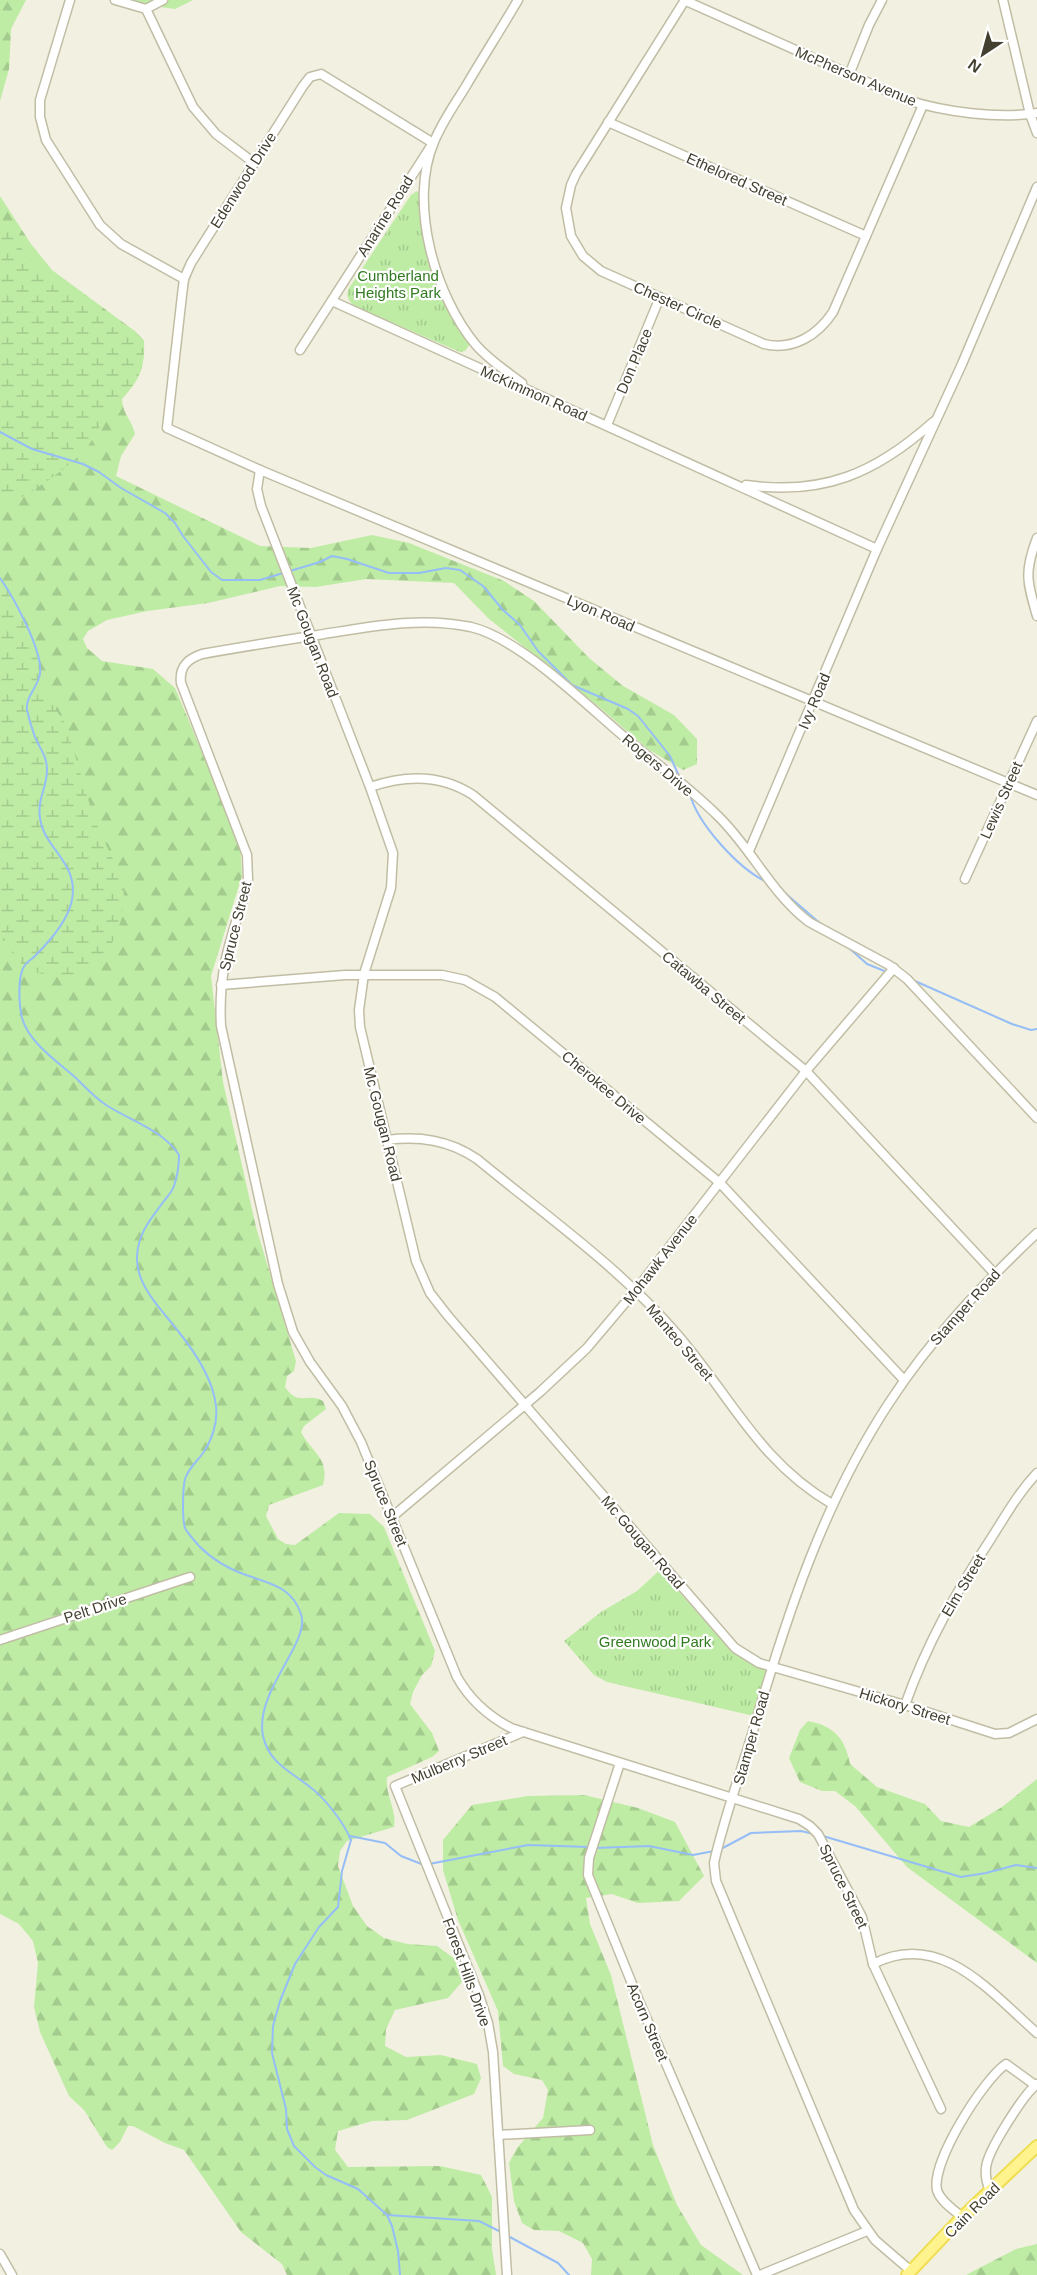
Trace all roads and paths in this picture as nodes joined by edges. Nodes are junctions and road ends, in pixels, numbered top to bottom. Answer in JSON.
{"nodes":[{"id":1,"x":70,"y":0,"type":"edge"},
{"id":2,"x":115,"y":0,"type":"edge"},
{"id":3,"x":163,"y":0,"type":"edge"},
{"id":4,"x":518,"y":0,"type":"edge"},
{"id":5,"x":684,"y":0,"type":"edge"},
{"id":6,"x":882,"y":0,"type":"edge"},
{"id":7,"x":1003,"y":0,"type":"edge"},
{"id":8,"x":146,"y":9,"type":"junction"},
{"id":9,"x":849,"y":75,"type":"junction"},
{"id":10,"x":923,"y":105,"type":"junction"},
{"id":11,"x":1033,"y":114,"type":"edge"},
{"id":12,"x":608,"y":122,"type":"junction"},
{"id":13,"x":1037,"y":133,"type":"edge"},
{"id":14,"x":433,"y":143,"type":"junction"},
{"id":15,"x":254,"y":163,"type":"junction"},
{"id":16,"x":1037,"y":187,"type":"edge"},
{"id":17,"x":866,"y":236,"type":"junction"},
{"id":18,"x":184,"y":279,"type":"junction"},
{"id":19,"x":660,"y":297,"type":"junction"},
{"id":20,"x":332,"y":301,"type":"junction"},
{"id":21,"x":300,"y":350,"type":"dead end"},
{"id":22,"x":534,"y":392,"type":"junction"},
{"id":23,"x":937,"y":419,"type":"junction"},
{"id":24,"x":607,"y":425,"type":"junction"},
{"id":25,"x":167,"y":428,"type":"joint"},
{"id":26,"x":260,"y":470,"type":"junction"},
{"id":27,"x":736,"y":483,"type":"junction"},
{"id":28,"x":1037,"y":538,"type":"edge"},
{"id":29,"x":877,"y":549,"type":"junction"},
{"id":30,"x":1032,"y":564,"type":"edge"},
{"id":31,"x":1037,"y":616,"type":"edge"},
{"id":32,"x":311,"y":636,"type":"junction"},
{"id":33,"x":187,"y":661,"type":"joint"},
{"id":34,"x":813,"y":701,"type":"junction"},
{"id":35,"x":1037,"y":721,"type":"edge"},
{"id":36,"x":1009,"y":783,"type":"junction"},
{"id":37,"x":370,"y":787,"type":"junction"},
{"id":38,"x":1037,"y":795,"type":"edge"},
{"id":39,"x":749,"y":851,"type":"junction"},
{"id":40,"x":965,"y":879,"type":"dead end"},
{"id":41,"x":894,"y":968,"type":"junction"},
{"id":42,"x":363,"y":975,"type":"junction"},
{"id":43,"x":221,"y":985,"type":"junction"},
{"id":44,"x":806,"y":1071,"type":"junction"},
{"id":45,"x":1037,"y":1118,"type":"edge"},
{"id":46,"x":387,"y":1140,"type":"junction"},
{"id":47,"x":720,"y":1183,"type":"junction"},
{"id":48,"x":1037,"y":1233,"type":"edge"},
{"id":49,"x":994,"y":1273,"type":"junction"},
{"id":50,"x":636,"y":1290,"type":"junction"},
{"id":51,"x":904,"y":1380,"type":"junction"},
{"id":52,"x":524,"y":1404,"type":"junction"},
{"id":53,"x":1037,"y":1473,"type":"edge"},
{"id":54,"x":832,"y":1504,"type":"junction"},
{"id":55,"x":392,"y":1517,"type":"junction"},
{"id":56,"x":190,"y":1577,"type":"dead end"},
{"id":57,"x":0,"y":1640,"type":"edge"},
{"id":58,"x":772,"y":1667,"type":"junction"},
{"id":59,"x":905,"y":1705,"type":"junction"},
{"id":60,"x":1037,"y":1719,"type":"edge"},
{"id":61,"x":523,"y":1732,"type":"junction"},
{"id":62,"x":620,"y":1763,"type":"junction"},
{"id":63,"x":395,"y":1786,"type":"joint"},
{"id":64,"x":733,"y":1799,"type":"junction"},
{"id":65,"x":873,"y":1964,"type":"junction"},
{"id":66,"x":1037,"y":2033,"type":"edge"},
{"id":67,"x":1036,"y":2084,"type":"edge"},
{"id":68,"x":941,"y":2109,"type":"dead end"},
{"id":69,"x":590,"y":2130,"type":"dead end"},
{"id":70,"x":498,"y":2135,"type":"junction"},
{"id":71,"x":1037,"y":2146,"type":"edge"},
{"id":72,"x":990,"y":2191,"type":"junction"},
{"id":73,"x":962,"y":2217,"type":"junction"},
{"id":74,"x":867,"y":2231,"type":"junction"},
{"id":75,"x":0,"y":2254,"type":"edge"},
{"id":76,"x":909,"y":2273,"type":"edge"},
{"id":77,"x":12,"y":2275,"type":"edge"},
{"id":78,"x":507,"y":2275,"type":"edge"},
{"id":79,"x":758,"y":2275,"type":"edge"}],
"edges":[{"from":1,"to":18,"type":"street"},
{"from":2,"to":8,"type":"street"},
{"from":3,"to":8,"type":"street"},
{"from":4,"to":14,"type":"street","name":"Anarine Road"},
{"from":5,"to":9,"type":"street","name":"McPherson Avenue"},
{"from":5,"to":12,"type":"street","name":"Chester Circle"},
{"from":6,"to":9,"type":"street"},
{"from":7,"to":11,"type":"street"},
{"from":8,"to":15,"type":"street"},
{"from":9,"to":10,"type":"street","name":"McPherson Avenue"},
{"from":10,"to":11,"type":"street","name":"McPherson Avenue"},
{"from":10,"to":17,"type":"street","name":"Chester Circle"},
{"from":11,"to":13,"type":"street"},
{"from":12,"to":17,"type":"street","name":"Ethelored Street"},
{"from":12,"to":19,"type":"street","name":"Chester Circle"},
{"from":14,"to":15,"type":"street","name":"Edenwood Drive"},
{"from":14,"to":20,"type":"street","name":"Anarine Road"},
{"from":14,"to":22,"type":"street","name":"Anarine Road"},
{"from":15,"to":18,"type":"street","name":"Edenwood Drive"},
{"from":16,"to":23,"type":"street","name":"McKimmon Road"},
{"from":17,"to":19,"type":"street","name":"Chester Circle"},
{"from":18,"to":25,"type":"street","name":"Edenwood Drive"},
{"from":19,"to":24,"type":"street","name":"Don Place"},
{"from":20,"to":21,"type":"street","name":"Anarine Road"},
{"from":20,"to":22,"type":"street","name":"McKimmon Road"},
{"from":22,"to":24,"type":"street","name":"McKimmon Road"},
{"from":23,"to":27,"type":"street","name":"McKimmon Road"},
{"from":23,"to":29,"type":"street","name":"McKimmon Road"},
{"from":24,"to":27,"type":"street","name":"McKimmon Road"},
{"from":25,"to":26,"type":"street","name":"Lyon Road"},
{"from":26,"to":32,"type":"street","name":"Mc Gougan Road"},
{"from":26,"to":34,"type":"street","name":"Lyon Road"},
{"from":27,"to":29,"type":"street","name":"McKimmon Road"},
{"from":28,"to":30,"type":"street"},
{"from":29,"to":34,"type":"street","name":"Ivy Road"},
{"from":30,"to":31,"type":"street"},
{"from":32,"to":33,"type":"street","name":"Rogers Drive"},
{"from":32,"to":37,"type":"street","name":"Mc Gougan Road"},
{"from":32,"to":39,"type":"street","name":"Rogers Drive"},
{"from":33,"to":43,"type":"street","name":"Spruce Street"},
{"from":34,"to":36,"type":"street","name":"Lyon Road"},
{"from":34,"to":39,"type":"street","name":"Ivy Road"},
{"from":35,"to":36,"type":"street","name":"Lewis Street"},
{"from":36,"to":38,"type":"street","name":"Lyon Road"},
{"from":36,"to":40,"type":"street","name":"Lewis Street"},
{"from":37,"to":42,"type":"street","name":"Mc Gougan Road"},
{"from":37,"to":44,"type":"street","name":"Catawba Street"},
{"from":39,"to":41,"type":"street","name":"Rogers Drive"},
{"from":41,"to":44,"type":"street","name":"Mohawk Avenue"},
{"from":41,"to":45,"type":"street","name":"Rogers Drive"},
{"from":42,"to":43,"type":"street","name":"Cherokee Drive"},
{"from":42,"to":46,"type":"street","name":"Mc Gougan Road"},
{"from":42,"to":47,"type":"street","name":"Cherokee Drive"},
{"from":43,"to":55,"type":"street","name":"Spruce Street"},
{"from":44,"to":47,"type":"street","name":"Mohawk Avenue"},
{"from":44,"to":49,"type":"street","name":"Catawba Street"},
{"from":46,"to":50,"type":"street","name":"Manteo Street"},
{"from":46,"to":52,"type":"street","name":"Mc Gougan Road"},
{"from":47,"to":50,"type":"street","name":"Mohawk Avenue"},
{"from":47,"to":51,"type":"street","name":"Cherokee Drive"},
{"from":48,"to":49,"type":"street","name":"Stamper Road"},
{"from":49,"to":51,"type":"street","name":"Stamper Road"},
{"from":50,"to":52,"type":"street","name":"Mohawk Avenue"},
{"from":50,"to":54,"type":"street","name":"Manteo Street"},
{"from":51,"to":54,"type":"street","name":"Stamper Road"},
{"from":52,"to":55,"type":"street","name":"Mohawk Avenue"},
{"from":52,"to":58,"type":"street","name":"Mc Gougan Road"},
{"from":53,"to":59,"type":"street","name":"Elm Street"},
{"from":54,"to":58,"type":"street","name":"Stamper Road"},
{"from":55,"to":61,"type":"street","name":"Spruce Street"},
{"from":56,"to":57,"type":"street","name":"Pelt Drive"},
{"from":58,"to":59,"type":"street","name":"Hickory Street"},
{"from":58,"to":64,"type":"street","name":"Stamper Road"},
{"from":59,"to":60,"type":"street","name":"Hickory Street"},
{"from":61,"to":62,"type":"street","name":"Spruce Street"},
{"from":61,"to":63,"type":"street","name":"Mulberry Street"},
{"from":62,"to":64,"type":"street","name":"Spruce Street"},
{"from":62,"to":79,"type":"street","name":"Acorn Street"},
{"from":63,"to":70,"type":"street","name":"Forest Hills Drive"},
{"from":64,"to":65,"type":"street","name":"Spruce Street"},
{"from":64,"to":74,"type":"street","name":"Stamper Road"},
{"from":65,"to":66,"type":"street"},
{"from":65,"to":68,"type":"street","name":"Spruce Street"},
{"from":67,"to":72,"type":"street"},
{"from":67,"to":73,"type":"street"},
{"from":69,"to":70,"type":"street"},
{"from":70,"to":78,"type":"street","name":"Forest Hills Drive"},
{"from":71,"to":72,"type":"main road","name":"Cain Road"},
{"from":72,"to":73,"type":"main road","name":"Cain Road"},
{"from":73,"to":76,"type":"main road","name":"Cain Road"},
{"from":74,"to":76,"type":"street","name":"Stamper Road"},
{"from":74,"to":79,"type":"street","name":"Acorn Street"},
{"from":75,"to":77,"type":"street"}]}
